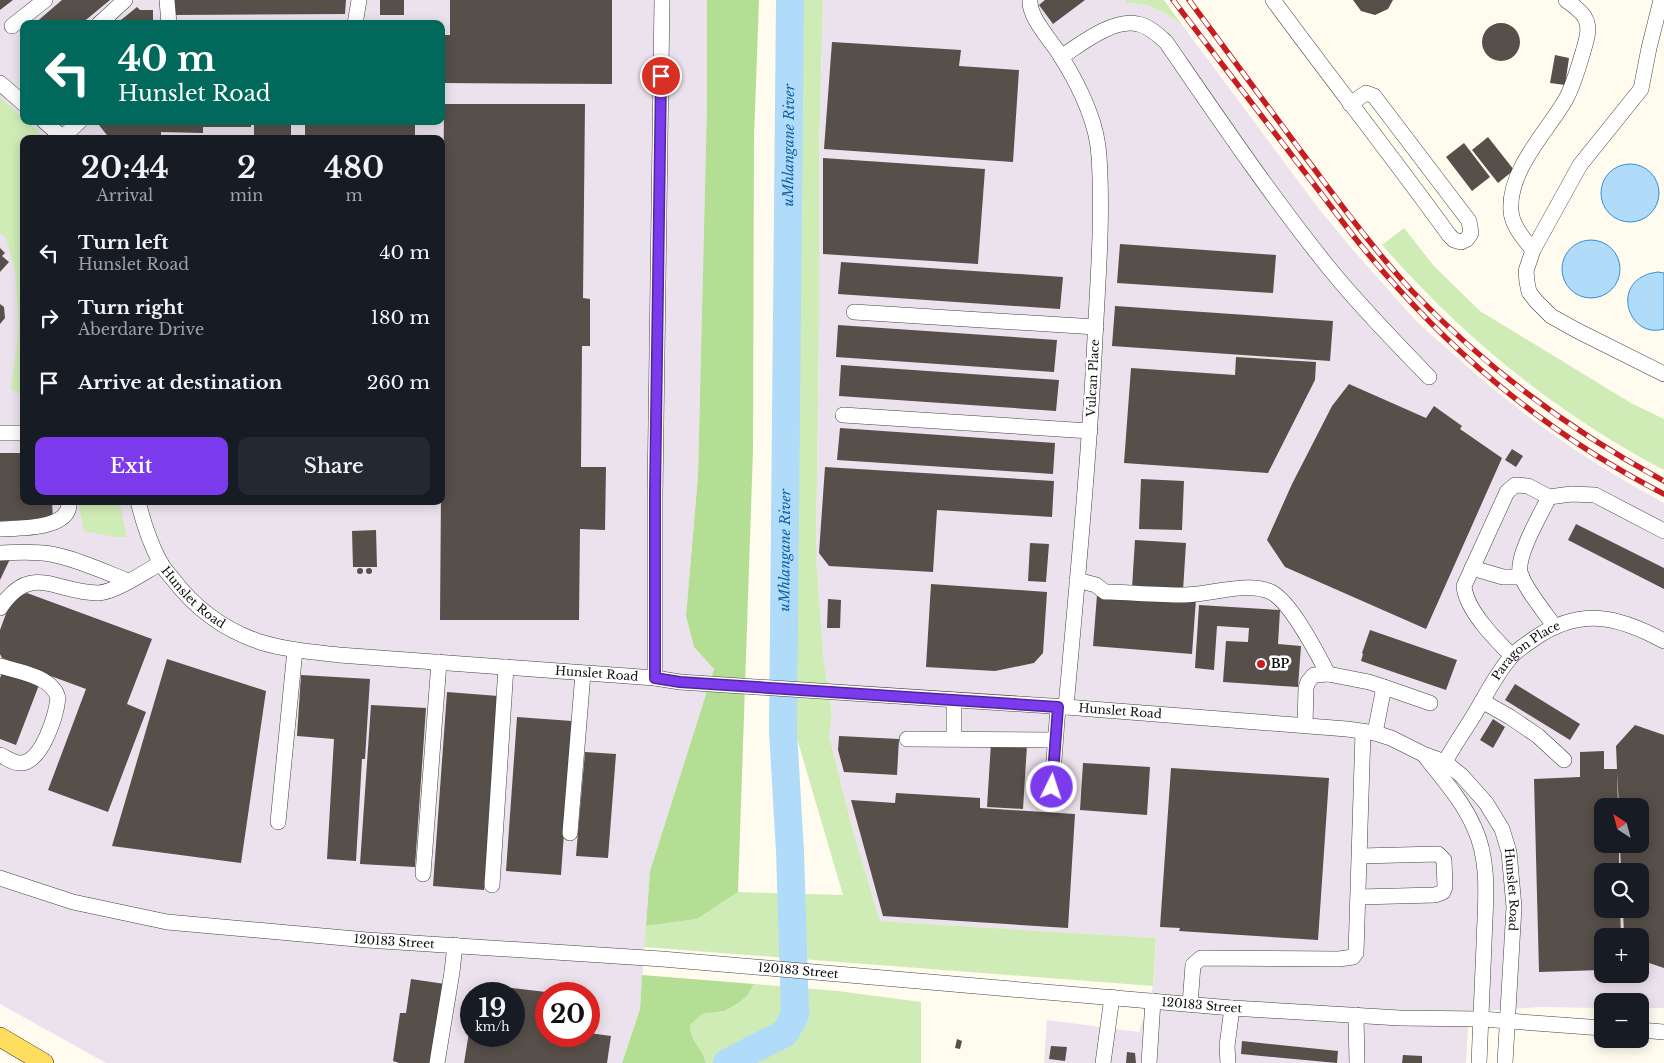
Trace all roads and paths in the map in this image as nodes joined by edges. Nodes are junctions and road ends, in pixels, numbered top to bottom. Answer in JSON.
{"nodes":[{"id":1,"x":45,"y":0,"type":"edge"},
{"id":2,"x":125,"y":0,"type":"edge"},
{"id":3,"x":167,"y":0,"type":"edge"},
{"id":4,"x":359,"y":0,"type":"edge"},
{"id":5,"x":662,"y":0,"type":"edge"},
{"id":6,"x":1030,"y":0,"type":"edge"},
{"id":7,"x":1273,"y":0,"type":"edge"},
{"id":8,"x":1566,"y":0,"type":"edge"},
{"id":9,"x":1661,"y":0,"type":"edge"},
{"id":10,"x":103,"y":20,"type":"edge"},
{"id":11,"x":168,"y":20,"type":"edge"},
{"id":12,"x":356,"y":20,"type":"edge"},
{"id":13,"x":1660,"y":25,"type":"edge"},
{"id":14,"x":12,"y":26,"type":"dead end"},
{"id":15,"x":1061,"y":56,"type":"junction"},
{"id":16,"x":0,"y":83,"type":"edge"},
{"id":17,"x":20,"y":95,"type":"edge"},
{"id":18,"x":1350,"y":104,"type":"junction"},
{"id":19,"x":49,"y":125,"type":"edge"},
{"id":20,"x":76,"y":125,"type":"edge"},
{"id":21,"x":60,"y":135,"type":"edge"},
{"id":22,"x":67,"y":135,"type":"edge"},
{"id":23,"x":1533,"y":250,"type":"junction"},
{"id":24,"x":854,"y":312,"type":"dead end"},
{"id":25,"x":1096,"y":327,"type":"junction"},
{"id":26,"x":1664,"y":374,"type":"edge"},
{"id":27,"x":1429,"y":378,"type":"dead end"},
{"id":28,"x":843,"y":415,"type":"dead end"},
{"id":29,"x":1090,"y":431,"type":"junction"},
{"id":30,"x":0,"y":433,"type":"edge"},
{"id":31,"x":20,"y":433,"type":"edge"},
{"id":32,"x":1549,"y":497,"type":"junction"},
{"id":33,"x":70,"y":505,"type":"edge"},
{"id":34,"x":139,"y":505,"type":"edge"},
{"id":35,"x":0,"y":529,"type":"edge"},
{"id":36,"x":1664,"y":531,"type":"edge"},
{"id":37,"x":0,"y":553,"type":"edge"},
{"id":38,"x":161,"y":563,"type":"junction"},
{"id":39,"x":1472,"y":568,"type":"junction"},
{"id":40,"x":1522,"y":577,"type":"junction"},
{"id":41,"x":1077,"y":580,"type":"junction"},
{"id":42,"x":128,"y":581,"type":"junction"},
{"id":43,"x":0,"y":608,"type":"edge"},
{"id":44,"x":1555,"y":627,"type":"junction"},
{"id":45,"x":1664,"y":642,"type":"edge"},
{"id":46,"x":295,"y":650,"type":"junction"},
{"id":47,"x":1512,"y":656,"type":"junction"},
{"id":48,"x":438,"y":662,"type":"junction"},
{"id":49,"x":0,"y":666,"type":"edge"},
{"id":50,"x":506,"y":667,"type":"junction"},
{"id":51,"x":584,"y":673,"type":"junction"},
{"id":52,"x":1328,"y":674,"type":"junction"},
{"id":53,"x":655,"y":678,"type":"junction"},
{"id":54,"x":1384,"y":687,"type":"junction"},
{"id":55,"x":954,"y":700,"type":"junction"},
{"id":56,"x":1482,"y":701,"type":"junction"},
{"id":57,"x":1430,"y":703,"type":"dead end"},
{"id":58,"x":1062,"y":707,"type":"junction"},
{"id":59,"x":1305,"y":725,"type":"junction"},
{"id":60,"x":1369,"y":733,"type":"junction"},
{"id":61,"x":954,"y":738,"type":"junction"},
{"id":62,"x":907,"y":739,"type":"dead end"},
{"id":63,"x":1055,"y":740,"type":"junction"},
{"id":64,"x":0,"y":755,"type":"edge"},
{"id":65,"x":1564,"y":760,"type":"dead end"},
{"id":66,"x":1442,"y":768,"type":"junction"},
{"id":67,"x":1052,"y":787,"type":"dead end"},
{"id":68,"x":278,"y":822,"type":"dead end"},
{"id":69,"x":570,"y":833,"type":"dead end"},
{"id":70,"x":1360,"y":856,"type":"junction"},
{"id":71,"x":423,"y":874,"type":"dead end"},
{"id":72,"x":0,"y":878,"type":"edge"},
{"id":73,"x":492,"y":885,"type":"dead end"},
{"id":74,"x":1359,"y":897,"type":"junction"},
{"id":75,"x":455,"y":945,"type":"junction"},
{"id":76,"x":1112,"y":997,"type":"junction"},
{"id":77,"x":1153,"y":1002,"type":"junction"},
{"id":78,"x":1190,"y":1004,"type":"junction"},
{"id":79,"x":1232,"y":1008,"type":"junction"},
{"id":80,"x":1356,"y":1015,"type":"junction"},
{"id":81,"x":1481,"y":1019,"type":"junction"},
{"id":82,"x":1508,"y":1020,"type":"junction"},
{"id":83,"x":1594,"y":1027,"type":"edge"},
{"id":84,"x":1649,"y":1031,"type":"edge"},
{"id":85,"x":1664,"y":1032,"type":"edge"},
{"id":86,"x":0,"y":1037,"type":"edge"},
{"id":87,"x":44,"y":1063,"type":"edge"},
{"id":88,"x":437,"y":1063,"type":"edge"},
{"id":89,"x":1103,"y":1063,"type":"edge"},
{"id":90,"x":1149,"y":1063,"type":"edge"},
{"id":91,"x":1228,"y":1063,"type":"edge"},
{"id":92,"x":1357,"y":1063,"type":"edge"},
{"id":93,"x":1479,"y":1063,"type":"edge"},
{"id":94,"x":1505,"y":1063,"type":"edge"}],
"edges":[{"from":1,"to":14,"type":"street"},
{"from":2,"to":10,"type":"street"},
{"from":3,"to":11,"type":"street"},
{"from":4,"to":12,"type":"street"},
{"from":5,"to":53,"type":"street"},
{"from":6,"to":15,"type":"street","name":"Vulcan Place"},
{"from":7,"to":18,"type":"street"},
{"from":8,"to":23,"type":"street"},
{"from":9,"to":13,"type":"street"},
{"from":13,"to":23,"type":"street"},
{"from":15,"to":25,"type":"street","name":"Vulcan Place"},
{"from":15,"to":27,"type":"street"},
{"from":16,"to":17,"type":"street"},
{"from":18,"to":18,"type":"street"},
{"from":19,"to":21,"type":"street"},
{"from":20,"to":22,"type":"street"},
{"from":23,"to":26,"type":"street"},
{"from":24,"to":25,"type":"street"},
{"from":25,"to":29,"type":"street","name":"Vulcan Place"},
{"from":28,"to":29,"type":"street"},
{"from":29,"to":41,"type":"street","name":"Vulcan Place"},
{"from":30,"to":31,"type":"street"},
{"from":32,"to":36,"type":"street"},
{"from":32,"to":39,"type":"street"},
{"from":32,"to":40,"type":"street"},
{"from":33,"to":35,"type":"street"},
{"from":34,"to":38,"type":"street","name":"Hunslet Road"},
{"from":37,"to":42,"type":"street"},
{"from":38,"to":42,"type":"street"},
{"from":38,"to":46,"type":"street","name":"Hunslet Road"},
{"from":39,"to":40,"type":"street"},
{"from":39,"to":47,"type":"street"},
{"from":40,"to":44,"type":"street"},
{"from":41,"to":52,"type":"street"},
{"from":41,"to":58,"type":"street","name":"Vulcan Place"},
{"from":42,"to":43,"type":"street"},
{"from":44,"to":45,"type":"street","name":"Paragon Place"},
{"from":44,"to":47,"type":"street","name":"Paragon Place"},
{"from":46,"to":48,"type":"street","name":"Hunslet Road"},
{"from":46,"to":68,"type":"street"},
{"from":47,"to":56,"type":"street","name":"Paragon Place"},
{"from":48,"to":50,"type":"street","name":"Hunslet Road"},
{"from":48,"to":71,"type":"street"},
{"from":49,"to":64,"type":"street"},
{"from":50,"to":51,"type":"street","name":"Hunslet Road"},
{"from":50,"to":73,"type":"street"},
{"from":51,"to":53,"type":"street","name":"Hunslet Road"},
{"from":51,"to":69,"type":"street"},
{"from":52,"to":54,"type":"street"},
{"from":52,"to":59,"type":"street"},
{"from":53,"to":55,"type":"street","name":"Hunslet Road"},
{"from":54,"to":57,"type":"street"},
{"from":54,"to":60,"type":"street"},
{"from":55,"to":58,"type":"street","name":"Hunslet Road"},
{"from":55,"to":61,"type":"street"},
{"from":56,"to":65,"type":"street"},
{"from":56,"to":66,"type":"street","name":"Paragon Place"},
{"from":58,"to":59,"type":"street","name":"Hunslet Road"},
{"from":58,"to":63,"type":"street","name":"Vulcan Place"},
{"from":59,"to":60,"type":"street","name":"Hunslet Road"},
{"from":60,"to":66,"type":"street","name":"Hunslet Road"},
{"from":60,"to":70,"type":"street"},
{"from":61,"to":62,"type":"street"},
{"from":61,"to":63,"type":"street"},
{"from":63,"to":67,"type":"street","name":"Vulcan Place"},
{"from":66,"to":81,"type":"street","name":"Hunslet Road"},
{"from":66,"to":82,"type":"street","name":"Hunslet Road"},
{"from":70,"to":74,"type":"street"},
{"from":70,"to":74,"type":"street"},
{"from":72,"to":75,"type":"street","name":"120183 Street"},
{"from":74,"to":78,"type":"street"},
{"from":75,"to":76,"type":"street","name":"120183 Street"},
{"from":75,"to":88,"type":"street"},
{"from":76,"to":77,"type":"street","name":"120183 Street"},
{"from":76,"to":89,"type":"street"},
{"from":77,"to":78,"type":"street","name":"120183 Street"},
{"from":77,"to":90,"type":"street"},
{"from":78,"to":79,"type":"street","name":"120183 Street"},
{"from":79,"to":80,"type":"street","name":"120183 Street"},
{"from":79,"to":91,"type":"street"},
{"from":80,"to":81,"type":"street","name":"120183 Street"},
{"from":80,"to":92,"type":"street"},
{"from":81,"to":82,"type":"street","name":"120183 Street"},
{"from":81,"to":93,"type":"street","name":"Hunslet Road"},
{"from":82,"to":83,"type":"street","name":"120183 Street"},
{"from":82,"to":94,"type":"street","name":"Hunslet Road"},
{"from":84,"to":85,"type":"street"},
{"from":86,"to":87,"type":"main road"}]}
